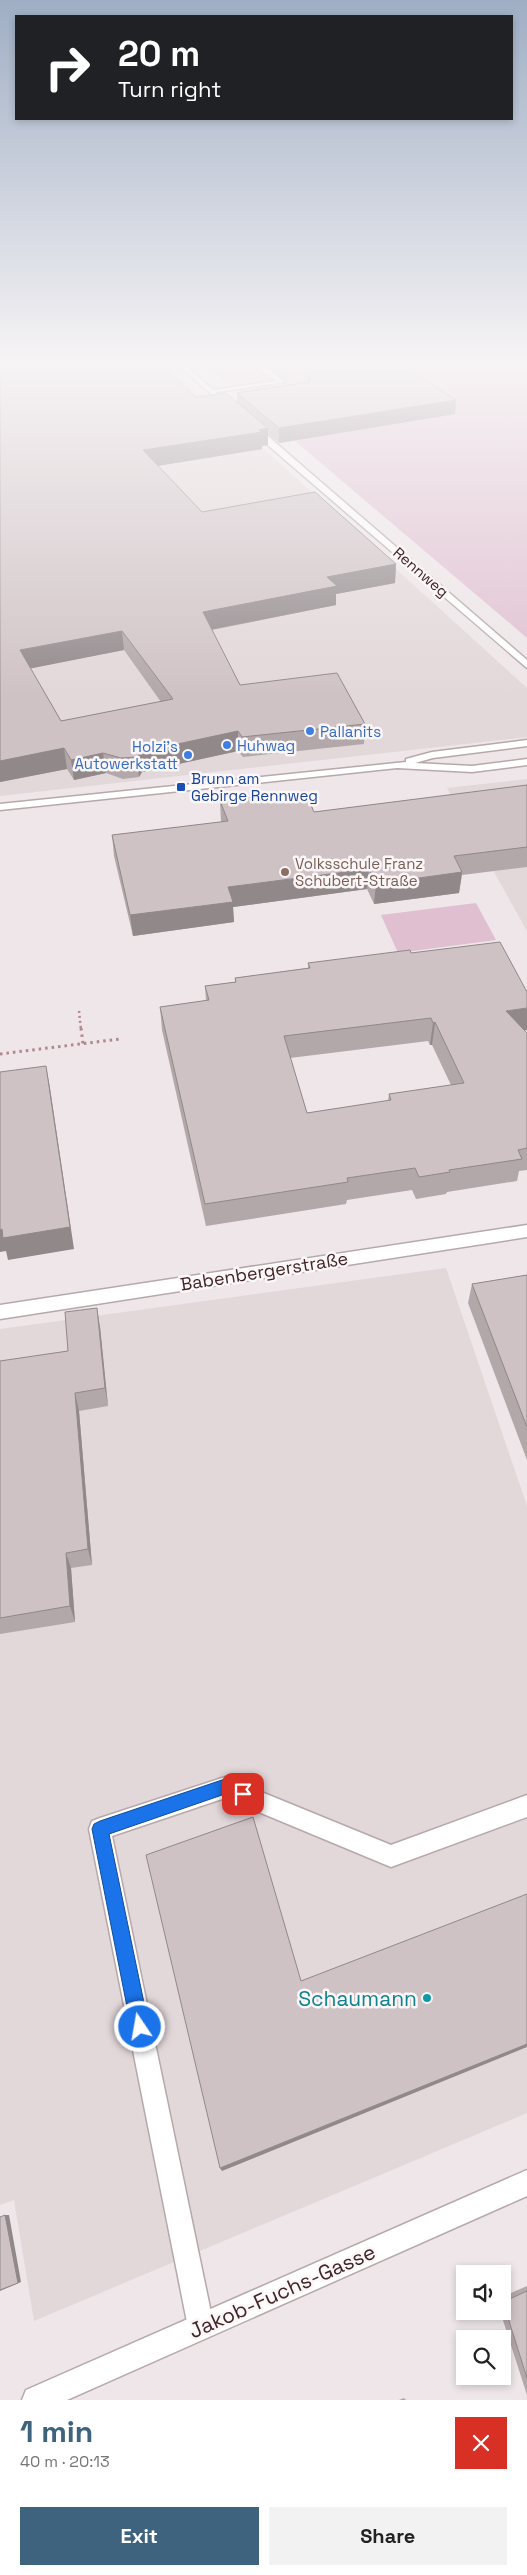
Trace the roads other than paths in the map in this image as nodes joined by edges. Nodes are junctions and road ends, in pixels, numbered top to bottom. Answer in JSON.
{"nodes":[{"id":1,"x":307,"y":474,"type":"edge"},
{"id":2,"x":527,"y":665,"type":"edge"},
{"id":3,"x":527,"y":743,"type":"edge"},
{"id":4,"x":527,"y":762,"type":"edge"},
{"id":5,"x":397,"y":765,"type":"junction"},
{"id":6,"x":0,"y":807,"type":"edge"},
{"id":7,"x":527,"y":1231,"type":"edge"},
{"id":8,"x":0,"y":1312,"type":"edge"},
{"id":9,"x":527,"y":1806,"type":"edge"},
{"id":10,"x":527,"y":2183,"type":"edge"},
{"id":11,"x":201,"y":2327,"type":"junction"},
{"id":12,"x":36,"y":2400,"type":"edge"}],
"edges":[{"from":1,"to":2,"type":"street","name":"Rennweg"},
{"from":3,"to":5,"type":"street"},
{"from":4,"to":5,"type":"street"},
{"from":5,"to":6,"type":"street"},
{"from":7,"to":8,"type":"street","name":"Babenbergerstraße"},
{"from":9,"to":11,"type":"street"},
{"from":10,"to":11,"type":"street","name":"Jakob-Fuchs-Gasse"},
{"from":11,"to":12,"type":"street","name":"Jakob-Fuchs-Gasse"}]}
